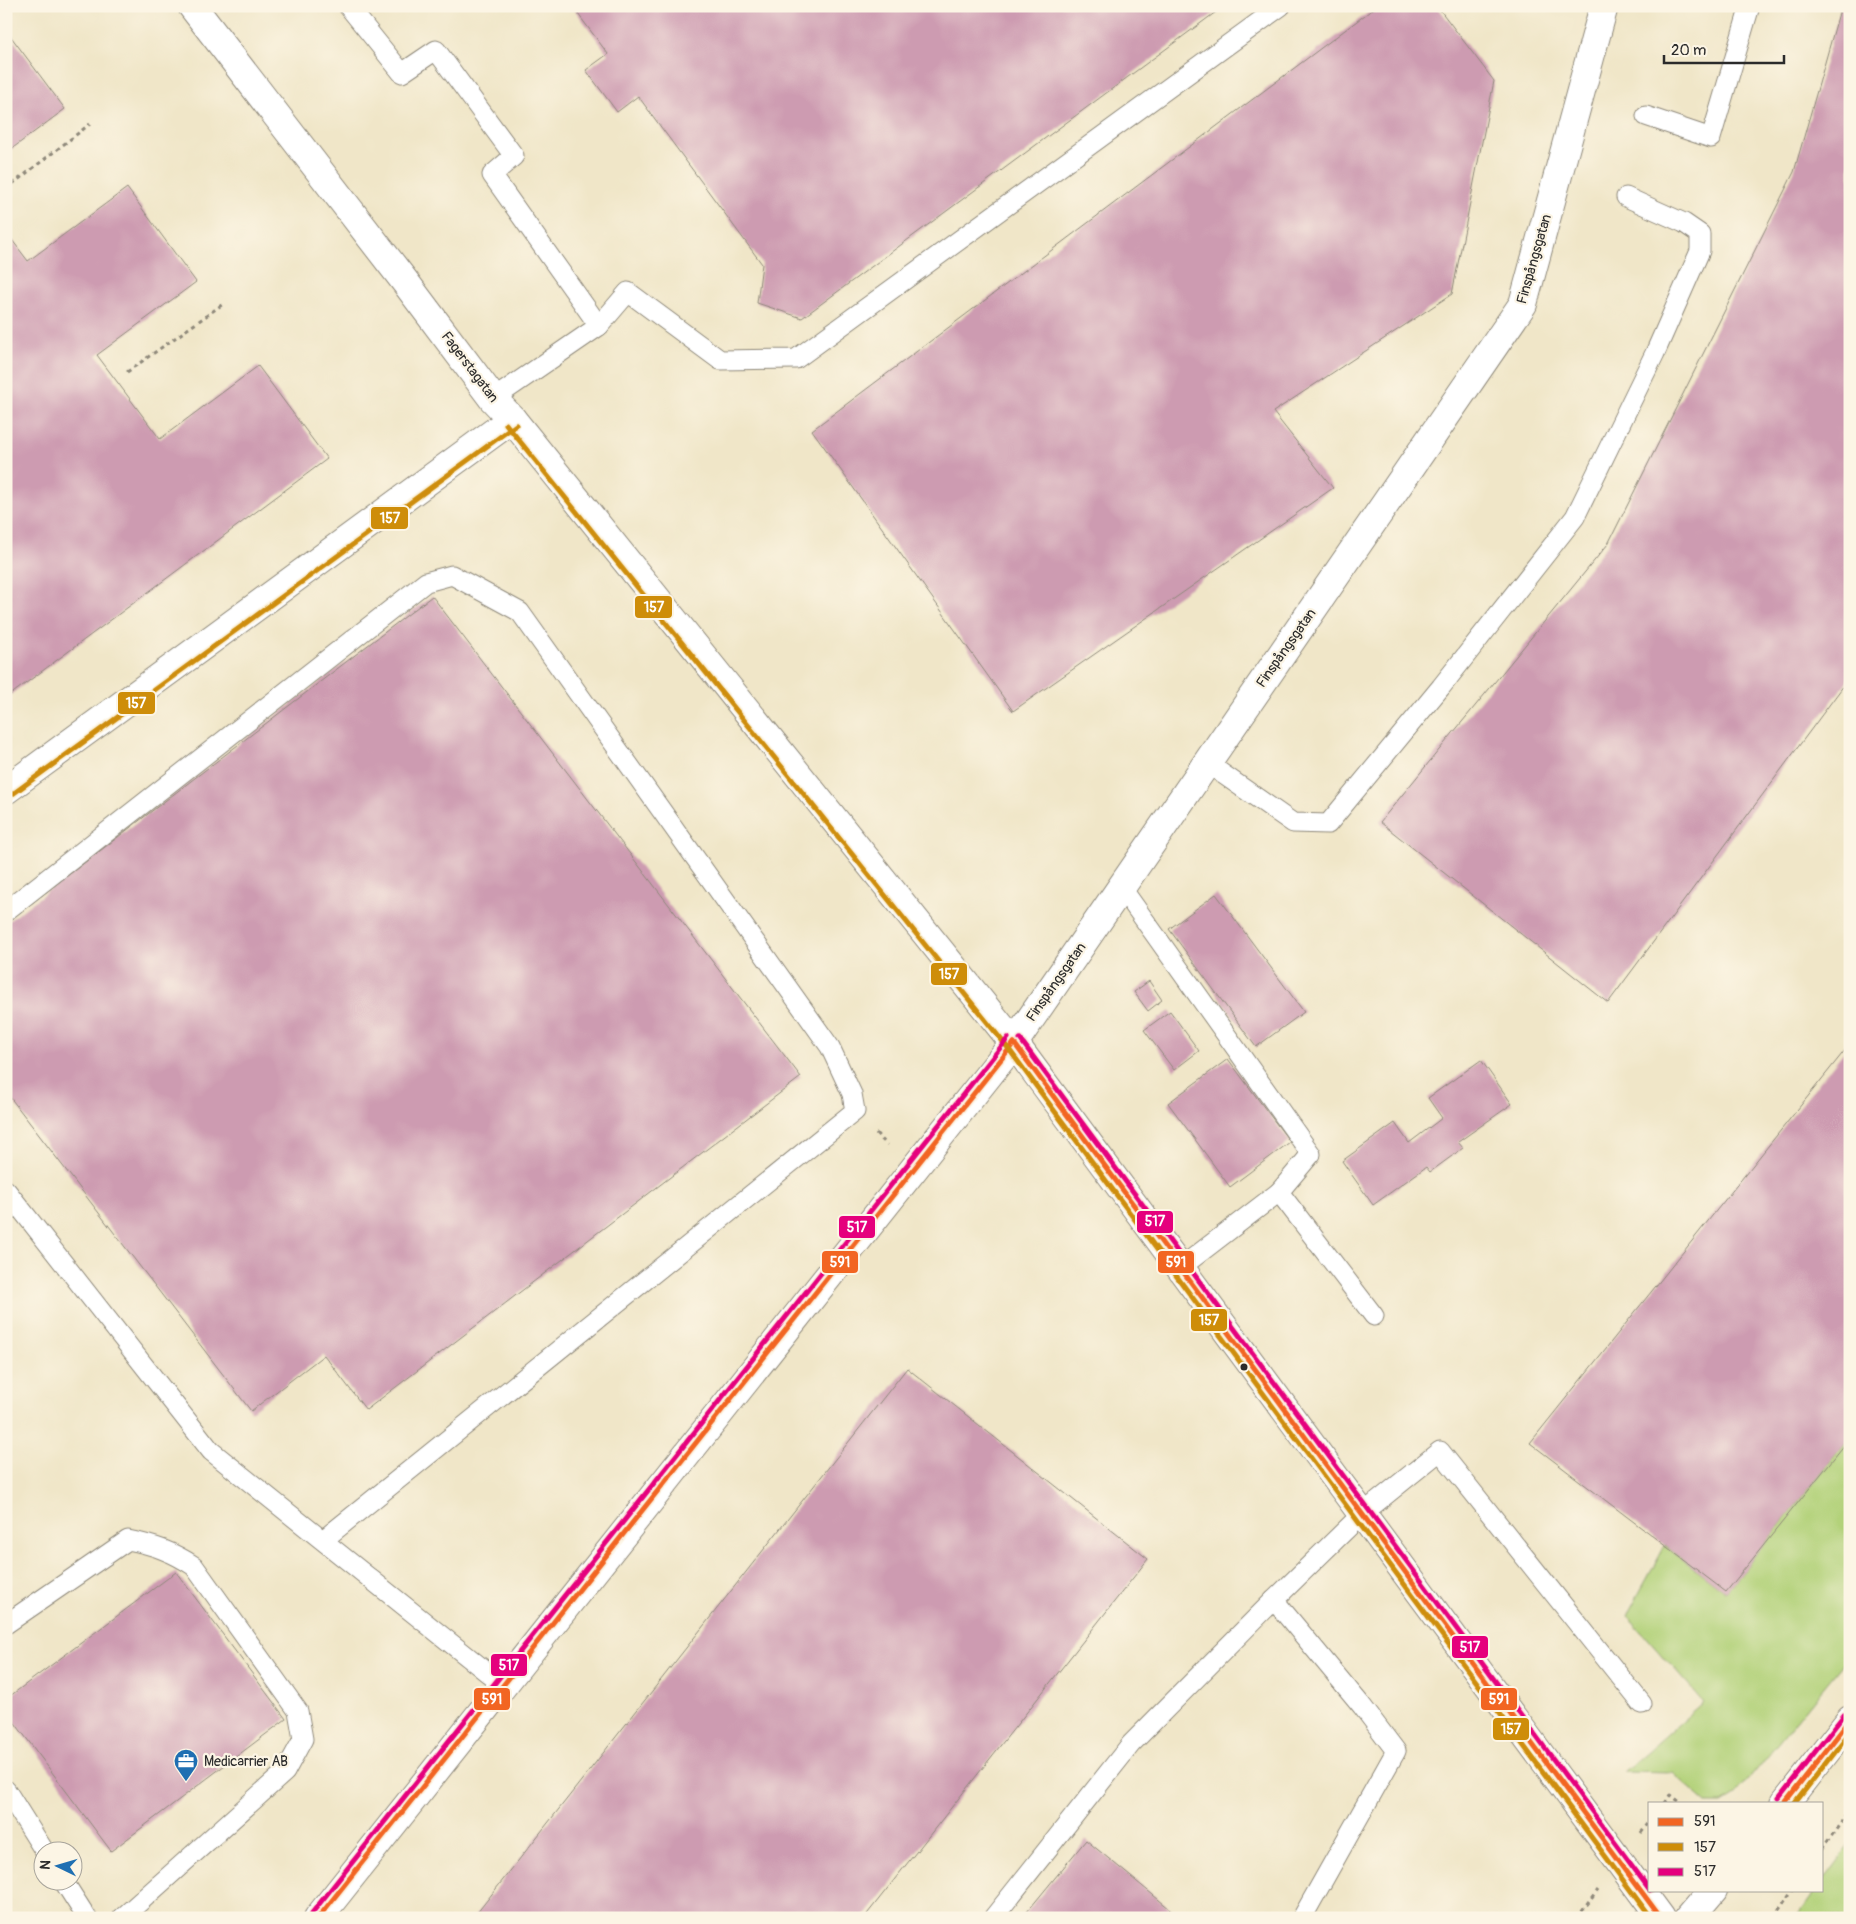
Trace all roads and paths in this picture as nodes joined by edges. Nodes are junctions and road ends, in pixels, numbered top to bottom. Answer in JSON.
{"nodes":[{"id":1,"x":192,"y":6,"type":"edge"},
{"id":2,"x":348,"y":6,"type":"edge"},
{"id":3,"x":1281,"y":6,"type":"edge"},
{"id":4,"x":1604,"y":6,"type":"edge"},
{"id":5,"x":1750,"y":6,"type":"edge"},
{"id":6,"x":1646,"y":116,"type":"dead end"},
{"id":7,"x":90,"y":124,"type":"dead end"},
{"id":8,"x":6,"y":189,"type":"edge"},
{"id":9,"x":1626,"y":196,"type":"dead end"},
{"id":10,"x":223,"y":304,"type":"dead end"},
{"id":11,"x":599,"y":326,"type":"junction"},
{"id":12,"x":127,"y":372,"type":"dead end"},
{"id":13,"x":493,"y":399,"type":"junction"},
{"id":14,"x":512,"y":419,"type":"junction"},
{"id":15,"x":1206,"y":763,"type":"junction"},
{"id":16,"x":6,"y":790,"type":"edge"},
{"id":17,"x":1121,"y":887,"type":"junction"},
{"id":18,"x":6,"y":910,"type":"edge"},
{"id":19,"x":1014,"y":1043,"type":"junction"},
{"id":20,"x":855,"y":1111,"type":"junction"},
{"id":21,"x":912,"y":1171,"type":"junction"},
{"id":22,"x":6,"y":1190,"type":"edge"},
{"id":23,"x":1279,"y":1192,"type":"junction"},
{"id":24,"x":1180,"y":1268,"type":"junction"},
{"id":25,"x":1374,"y":1316,"type":"dead end"},
{"id":26,"x":1362,"y":1514,"type":"junction"},
{"id":27,"x":323,"y":1540,"type":"junction"},
{"id":28,"x":1274,"y":1600,"type":"junction"},
{"id":29,"x":6,"y":1624,"type":"edge"},
{"id":30,"x":503,"y":1685,"type":"junction"},
{"id":31,"x":1642,"y":1704,"type":"dead end"},
{"id":32,"x":1850,"y":1720,"type":"edge"},
{"id":33,"x":6,"y":1790,"type":"edge"},
{"id":34,"x":1665,"y":1802,"type":"edge"},
{"id":35,"x":1679,"y":1802,"type":"edge"},
{"id":36,"x":1785,"y":1802,"type":"edge"},
{"id":37,"x":1850,"y":1810,"type":"edge"},
{"id":38,"x":39,"y":1842,"type":"edge"},
{"id":39,"x":1824,"y":1846,"type":"edge"},
{"id":40,"x":70,"y":1892,"type":"edge"},
{"id":41,"x":1711,"y":1892,"type":"edge"},
{"id":42,"x":1792,"y":1892,"type":"edge"},
{"id":43,"x":87,"y":1918,"type":"edge"},
{"id":44,"x":122,"y":1918,"type":"edge"},
{"id":45,"x":318,"y":1918,"type":"edge"},
{"id":46,"x":993,"y":1918,"type":"edge"},
{"id":47,"x":1302,"y":1918,"type":"edge"},
{"id":48,"x":1661,"y":1918,"type":"edge"},
{"id":49,"x":1689,"y":1918,"type":"edge"},
{"id":50,"x":1774,"y":1918,"type":"edge"}],
"edges":[{"from":1,"to":13,"type":"street","name":"Fagerstagatan"},
{"from":2,"to":11,"type":"lane"},
{"from":3,"to":11,"type":"lane"},
{"from":4,"to":15,"type":"street","name":"Finspångsgatan"},
{"from":5,"to":6,"type":"lane"},
{"from":7,"to":8,"type":"path"},
{"from":9,"to":15,"type":"lane"},
{"from":10,"to":12,"type":"path"},
{"from":11,"to":13,"type":"lane"},
{"from":13,"to":14,"type":"street","name":"Fagerstagatan"},
{"from":14,"to":16,"type":"street"},
{"from":14,"to":19,"type":"street","name":"Fagerstagatan"},
{"from":15,"to":17,"type":"street","name":"Finspångsgatan"},
{"from":17,"to":19,"type":"street","name":"Finspångsgatan"},
{"from":17,"to":23,"type":"lane"},
{"from":18,"to":20,"type":"lane"},
{"from":19,"to":21,"type":"street","name":"Finspångsgatan"},
{"from":19,"to":24,"type":"street","name":"Fagerstagatan"},
{"from":20,"to":21,"type":"path"},
{"from":20,"to":27,"type":"lane"},
{"from":21,"to":30,"type":"street","name":"Finspångsgatan"},
{"from":22,"to":27,"type":"lane"},
{"from":23,"to":24,"type":"lane"},
{"from":23,"to":25,"type":"lane"},
{"from":24,"to":26,"type":"street","name":"Fagerstagatan"},
{"from":26,"to":28,"type":"lane"},
{"from":26,"to":31,"type":"lane"},
{"from":26,"to":48,"type":"street","name":"Fagerstagatan"},
{"from":27,"to":30,"type":"lane"},
{"from":28,"to":46,"type":"lane"},
{"from":28,"to":47,"type":"lane"},
{"from":29,"to":44,"type":"lane"},
{"from":30,"to":45,"type":"street","name":"Finspångsgatan"},
{"from":32,"to":36,"type":"street"},
{"from":33,"to":38,"type":"lane"},
{"from":34,"to":35,"type":"path"},
{"from":37,"to":39,"type":"path"},
{"from":40,"to":43,"type":"lane"},
{"from":41,"to":49,"type":"street"},
{"from":42,"to":50,"type":"path"}]}
